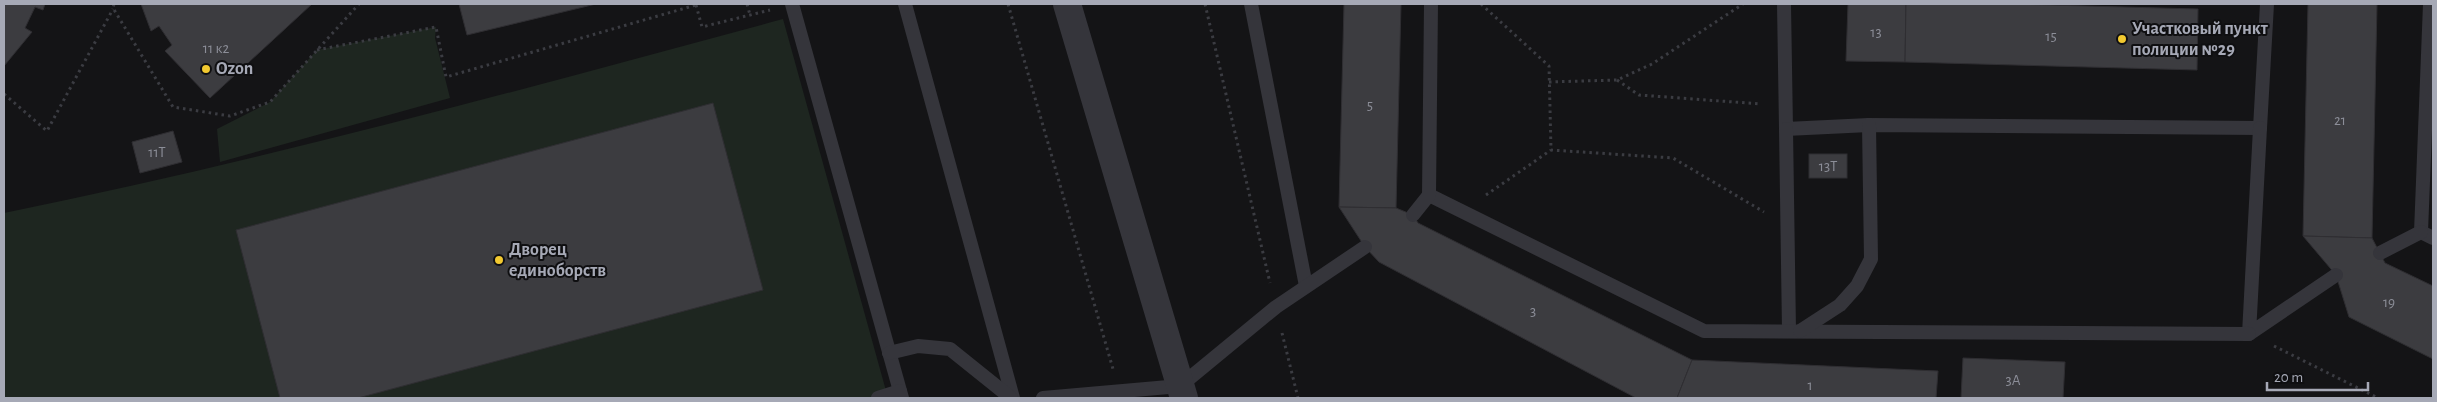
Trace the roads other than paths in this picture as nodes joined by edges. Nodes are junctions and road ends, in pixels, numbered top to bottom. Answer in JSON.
{"nodes":[{"id":1,"x":792,"y":4,"type":"edge"},
{"id":2,"x":905,"y":4,"type":"edge"},
{"id":3,"x":1067,"y":4,"type":"edge"},
{"id":4,"x":1251,"y":4,"type":"edge"},
{"id":5,"x":1431,"y":4,"type":"edge"},
{"id":6,"x":1784,"y":4,"type":"edge"},
{"id":7,"x":2267,"y":4,"type":"edge"},
{"id":8,"x":2430,"y":4,"type":"edge"},
{"id":9,"x":1869,"y":125,"type":"junction"},
{"id":10,"x":2260,"y":128,"type":"junction"},
{"id":11,"x":1786,"y":129,"type":"junction"},
{"id":12,"x":1429,"y":195,"type":"junction"},
{"id":13,"x":1413,"y":215,"type":"dead end"},
{"id":14,"x":2427,"y":235,"type":"edge"},
{"id":15,"x":1365,"y":247,"type":"dead end"},
{"id":16,"x":2380,"y":253,"type":"dead end"},
{"id":17,"x":2336,"y":275,"type":"dead end"},
{"id":18,"x":1306,"y":286,"type":"junction"},
{"id":19,"x":1794,"y":331,"type":"junction"},
{"id":20,"x":2249,"y":334,"type":"junction"},
{"id":21,"x":889,"y":353,"type":"junction"},
{"id":22,"x":1182,"y":392,"type":"edge"},
{"id":23,"x":901,"y":395,"type":"edge"},
{"id":24,"x":878,"y":398,"type":"edge"},
{"id":25,"x":1012,"y":398,"type":"edge"},
{"id":26,"x":1044,"y":398,"type":"edge"}],
"edges":[{"from":1,"to":21,"type":"lane"},
{"from":2,"to":25,"type":"lane"},
{"from":3,"to":22,"type":"street"},
{"from":4,"to":18,"type":"lane"},
{"from":5,"to":12,"type":"lane"},
{"from":6,"to":11,"type":"lane"},
{"from":7,"to":10,"type":"lane"},
{"from":8,"to":14,"type":"lane"},
{"from":9,"to":10,"type":"lane"},
{"from":9,"to":11,"type":"lane"},
{"from":9,"to":19,"type":"lane"},
{"from":10,"to":20,"type":"lane"},
{"from":11,"to":19,"type":"lane"},
{"from":12,"to":13,"type":"lane"},
{"from":12,"to":19,"type":"lane"},
{"from":14,"to":16,"type":"lane"},
{"from":15,"to":18,"type":"lane"},
{"from":17,"to":20,"type":"lane"},
{"from":18,"to":22,"type":"lane"},
{"from":19,"to":20,"type":"lane"},
{"from":21,"to":23,"type":"lane"},
{"from":21,"to":25,"type":"lane"},
{"from":22,"to":26,"type":"lane"},
{"from":23,"to":24,"type":"lane"}]}
